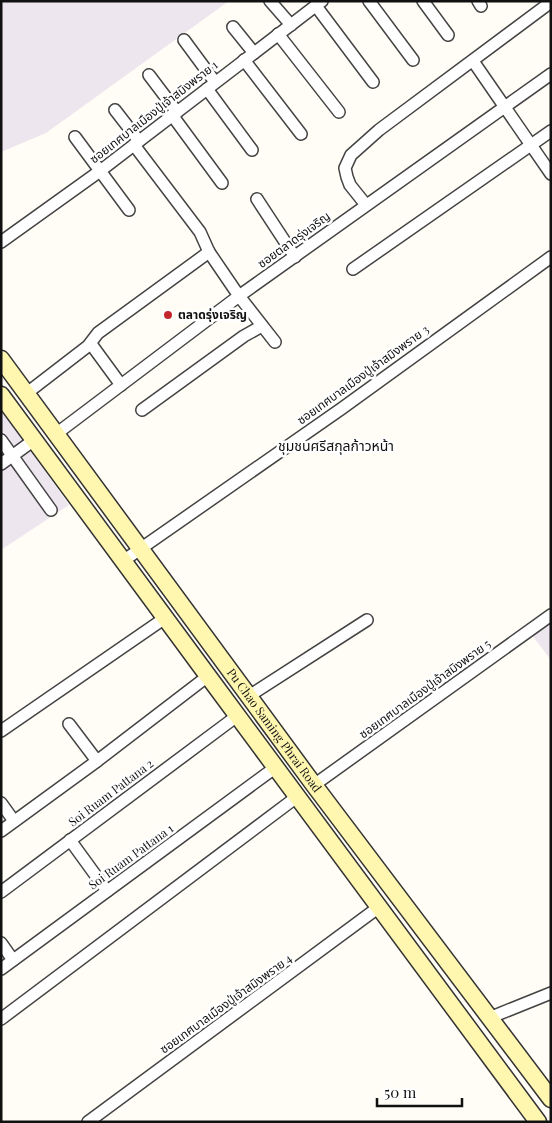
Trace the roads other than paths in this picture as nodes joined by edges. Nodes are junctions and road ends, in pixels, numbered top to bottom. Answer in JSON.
{"nodes":[{"id":1,"x":270,"y":1,"type":"edge"},
{"id":2,"x":369,"y":1,"type":"edge"},
{"id":3,"x":423,"y":1,"type":"edge"},
{"id":4,"x":551,"y":2,"type":"edge"},
{"id":5,"x":319,"y":4,"type":"edge"},
{"id":6,"x":291,"y":25,"type":"junction"},
{"id":7,"x":233,"y":27,"type":"dead end"},
{"id":8,"x":278,"y":34,"type":"junction"},
{"id":9,"x":448,"y":34,"type":"dead end"},
{"id":10,"x":184,"y":40,"type":"dead end"},
{"id":11,"x":254,"y":53,"type":"junction"},
{"id":12,"x":244,"y":60,"type":"junction"},
{"id":13,"x":413,"y":60,"type":"dead end"},
{"id":14,"x":473,"y":61,"type":"junction"},
{"id":15,"x":551,"y":74,"type":"edge"},
{"id":16,"x":149,"y":75,"type":"dead end"},
{"id":17,"x":374,"y":82,"type":"dead end"},
{"id":18,"x":211,"y":86,"type":"junction"},
{"id":19,"x":505,"y":107,"type":"junction"},
{"id":20,"x":115,"y":110,"type":"dead end"},
{"id":21,"x":339,"y":112,"type":"dead end"},
{"id":22,"x":175,"y":113,"type":"junction"},
{"id":23,"x":551,"y":131,"type":"edge"},
{"id":24,"x":301,"y":134,"type":"dead end"},
{"id":25,"x":75,"y":137,"type":"dead end"},
{"id":26,"x":137,"y":143,"type":"junction"},
{"id":27,"x":531,"y":145,"type":"junction"},
{"id":28,"x":252,"y":150,"type":"dead end"},
{"id":29,"x":100,"y":171,"type":"junction"},
{"id":30,"x":551,"y":174,"type":"edge"},
{"id":31,"x":222,"y":183,"type":"dead end"},
{"id":32,"x":257,"y":199,"type":"dead end"},
{"id":33,"x":366,"y":205,"type":"junction"},
{"id":34,"x":129,"y":210,"type":"dead end"},
{"id":35,"x":1,"y":242,"type":"edge"},
{"id":36,"x":208,"y":252,"type":"junction"},
{"id":37,"x":295,"y":257,"type":"junction"},
{"id":38,"x":551,"y":257,"type":"edge"},
{"id":39,"x":353,"y":269,"type":"dead end"},
{"id":40,"x":239,"y":296,"type":"junction"},
{"id":41,"x":262,"y":326,"type":"junction"},
{"id":42,"x":275,"y":342,"type":"dead end"},
{"id":43,"x":91,"y":344,"type":"junction"},
{"id":44,"x":1,"y":359,"type":"edge"},
{"id":45,"x":121,"y":384,"type":"junction"},
{"id":46,"x":27,"y":393,"type":"junction"},
{"id":47,"x":1,"y":395,"type":"edge"},
{"id":48,"x":142,"y":410,"type":"dead end"},
{"id":49,"x":56,"y":434,"type":"junction"},
{"id":50,"x":1,"y":440,"type":"edge"},
{"id":51,"x":34,"y":440,"type":"junction"},
{"id":52,"x":12,"y":456,"type":"junction"},
{"id":53,"x":1,"y":464,"type":"edge"},
{"id":54,"x":51,"y":510,"type":"dead end"},
{"id":55,"x":141,"y":548,"type":"junction"},
{"id":56,"x":123,"y":561,"type":"junction"},
{"id":57,"x":551,"y":615,"type":"edge"},
{"id":58,"x":165,"y":618,"type":"junction"},
{"id":59,"x":367,"y":620,"type":"dead end"},
{"id":60,"x":208,"y":676,"type":"junction"},
{"id":61,"x":249,"y":696,"type":"junction"},
{"id":62,"x":237,"y":716,"type":"junction"},
{"id":63,"x":69,"y":724,"type":"dead end"},
{"id":64,"x":1,"y":731,"type":"edge"},
{"id":65,"x":97,"y":761,"type":"junction"},
{"id":66,"x":276,"y":767,"type":"junction"},
{"id":67,"x":304,"y":770,"type":"junction"},
{"id":68,"x":288,"y":783,"type":"junction"},
{"id":69,"x":314,"y":785,"type":"junction"},
{"id":70,"x":298,"y":796,"type":"junction"},
{"id":71,"x":1,"y":803,"type":"edge"},
{"id":72,"x":14,"y":821,"type":"junction"},
{"id":73,"x":1,"y":831,"type":"edge"},
{"id":74,"x":70,"y":840,"type":"junction"},
{"id":75,"x":108,"y":891,"type":"junction"},
{"id":76,"x":1,"y":892,"type":"edge"},
{"id":77,"x":379,"y":908,"type":"junction"},
{"id":78,"x":413,"y":916,"type":"junction"},
{"id":79,"x":396,"y":930,"type":"junction"},
{"id":80,"x":1,"y":943,"type":"edge"},
{"id":81,"x":14,"y":960,"type":"junction"},
{"id":82,"x":1,"y":969,"type":"edge"},
{"id":83,"x":551,"y":993,"type":"edge"},
{"id":84,"x":489,"y":1018,"type":"junction"},
{"id":85,"x":1,"y":1019,"type":"edge"},
{"id":86,"x":548,"y":1091,"type":"edge"},
{"id":87,"x":524,"y":1103,"type":"junction"},
{"id":88,"x":88,"y":1122,"type":"edge"},
{"id":89,"x":538,"y":1122,"type":"edge"}],
"edges":[{"from":1,"to":6,"type":"street"},
{"from":2,"to":13,"type":"street"},
{"from":3,"to":9,"type":"street"},
{"from":4,"to":14,"type":"street"},
{"from":5,"to":6,"type":"street","name":"ซอยเทศบาลเมืองปู่เจ้าสมิงพราย 1"},
{"from":5,"to":17,"type":"street"},
{"from":6,"to":8,"type":"street","name":"ซอยเทศบาลเมืองปู่เจ้าสมิงพราย 1"},
{"from":7,"to":11,"type":"street"},
{"from":8,"to":11,"type":"street","name":"ซอยเทศบาลเมืองปู่เจ้าสมิงพราย 1"},
{"from":8,"to":21,"type":"street"},
{"from":10,"to":18,"type":"street"},
{"from":11,"to":12,"type":"street","name":"ซอยเทศบาลเมืองปู่เจ้าสมิงพราย 1"},
{"from":12,"to":18,"type":"street","name":"ซอยเทศบาลเมืองปู่เจ้าสมิงพราย 1"},
{"from":12,"to":24,"type":"street"},
{"from":14,"to":19,"type":"street"},
{"from":14,"to":33,"type":"street"},
{"from":15,"to":19,"type":"street","name":"ซอยตลาดรุ่งเจริญ"},
{"from":16,"to":22,"type":"street"},
{"from":18,"to":22,"type":"street","name":"ซอยเทศบาลเมืองปู่เจ้าสมิงพราย 1"},
{"from":18,"to":28,"type":"street"},
{"from":19,"to":27,"type":"street"},
{"from":19,"to":33,"type":"street","name":"ซอยตลาดรุ่งเจริญ"},
{"from":20,"to":26,"type":"street"},
{"from":22,"to":26,"type":"street","name":"ซอยเทศบาลเมืองปู่เจ้าสมิงพราย 1"},
{"from":22,"to":31,"type":"street"},
{"from":23,"to":27,"type":"street"},
{"from":25,"to":29,"type":"street"},
{"from":26,"to":29,"type":"street","name":"ซอยเทศบาลเมืองปู่เจ้าสมิงพราย 1"},
{"from":26,"to":36,"type":"street"},
{"from":27,"to":30,"type":"street"},
{"from":27,"to":39,"type":"street"},
{"from":29,"to":34,"type":"street"},
{"from":29,"to":35,"type":"street","name":"ซอยเทศบาลเมืองปู่เจ้าสมิงพราย 1"},
{"from":32,"to":37,"type":"street"},
{"from":33,"to":37,"type":"street","name":"ซอยตลาดรุ่งเจริญ"},
{"from":36,"to":40,"type":"street"},
{"from":36,"to":43,"type":"street"},
{"from":37,"to":40,"type":"street","name":"ซอยตลาดรุ่งเจริญ"},
{"from":38,"to":55,"type":"street","name":"ซอยเทศบาลเมืองปู่เจ้าสมิงพราย 3"},
{"from":40,"to":41,"type":"street"},
{"from":40,"to":45,"type":"street","name":"ซอยตลาดรุ่งเจริญ"},
{"from":41,"to":42,"type":"street"},
{"from":41,"to":48,"type":"street"},
{"from":43,"to":45,"type":"street"},
{"from":43,"to":46,"type":"street"},
{"from":44,"to":46,"type":"main road","name":"Pu Chao Saming Phrai Road"},
{"from":45,"to":49,"type":"street","name":"ซอยตลาดรุ่งเจริญ"},
{"from":46,"to":49,"type":"main road","name":"Pu Chao Saming Phrai Road"},
{"from":47,"to":51,"type":"main road","name":"Pu Chao Saming Phrai Road"},
{"from":49,"to":55,"type":"main road","name":"Pu Chao Saming Phrai Road"},
{"from":50,"to":52,"type":"street"},
{"from":51,"to":52,"type":"street"},
{"from":51,"to":56,"type":"main road","name":"Pu Chao Saming Phrai Road"},
{"from":52,"to":53,"type":"street"},
{"from":52,"to":54,"type":"street"},
{"from":55,"to":56,"type":"street","name":"ซอยเทศบาลเมืองปู่เจ้าสมิงพราย 3"},
{"from":55,"to":61,"type":"main road","name":"Pu Chao Saming Phrai Road"},
{"from":56,"to":58,"type":"main road","name":"Pu Chao Saming Phrai Road"},
{"from":57,"to":69,"type":"street","name":"ซอยเทศบาลเมืองปู่เจ้าสมิงพราย 5"},
{"from":58,"to":60,"type":"main road","name":"Pu Chao Saming Phrai Road"},
{"from":58,"to":64,"type":"street"},
{"from":59,"to":61,"type":"street"},
{"from":60,"to":62,"type":"main road","name":"Pu Chao Saming Phrai Road"},
{"from":60,"to":65,"type":"street"},
{"from":61,"to":67,"type":"main road","name":"Pu Chao Saming Phrai Road"},
{"from":62,"to":66,"type":"main road","name":"Pu Chao Saming Phrai Road"},
{"from":62,"to":74,"type":"street","name":"Soi Ruam Pattana 2"},
{"from":63,"to":65,"type":"street"},
{"from":65,"to":72,"type":"street"},
{"from":66,"to":68,"type":"main road","name":"Pu Chao Saming Phrai Road"},
{"from":66,"to":75,"type":"street","name":"Soi Ruam Pattana 1"},
{"from":67,"to":68,"type":"main road"},
{"from":67,"to":69,"type":"main road","name":"Pu Chao Saming Phrai Road"},
{"from":68,"to":70,"type":"main road","name":"Pu Chao Saming Phrai Road"},
{"from":69,"to":78,"type":"main road","name":"Pu Chao Saming Phrai Road"},
{"from":70,"to":77,"type":"main road","name":"Pu Chao Saming Phrai Road"},
{"from":70,"to":85,"type":"street"},
{"from":71,"to":72,"type":"street"},
{"from":72,"to":73,"type":"street"},
{"from":74,"to":75,"type":"street"},
{"from":74,"to":76,"type":"street","name":"Soi Ruam Pattana 2"},
{"from":75,"to":81,"type":"street","name":"Soi Ruam Pattana 1"},
{"from":77,"to":79,"type":"main road","name":"Pu Chao Saming Phrai Road"},
{"from":77,"to":88,"type":"street","name":"ซอยเทศบาลเมืองปู่เจ้าสมิงพราย 4"},
{"from":78,"to":79,"type":"main road"},
{"from":78,"to":84,"type":"main road","name":"Pu Chao Saming Phrai Road"},
{"from":79,"to":87,"type":"main road","name":"Pu Chao Saming Phrai Road"},
{"from":80,"to":81,"type":"street"},
{"from":81,"to":82,"type":"street","name":"Soi Ruam Pattana 1"},
{"from":83,"to":84,"type":"street"},
{"from":84,"to":86,"type":"main road","name":"Pu Chao Saming Phrai Road"},
{"from":86,"to":87,"type":"main road"},
{"from":87,"to":89,"type":"main road","name":"Pu Chao Saming Phrai Road"}]}
